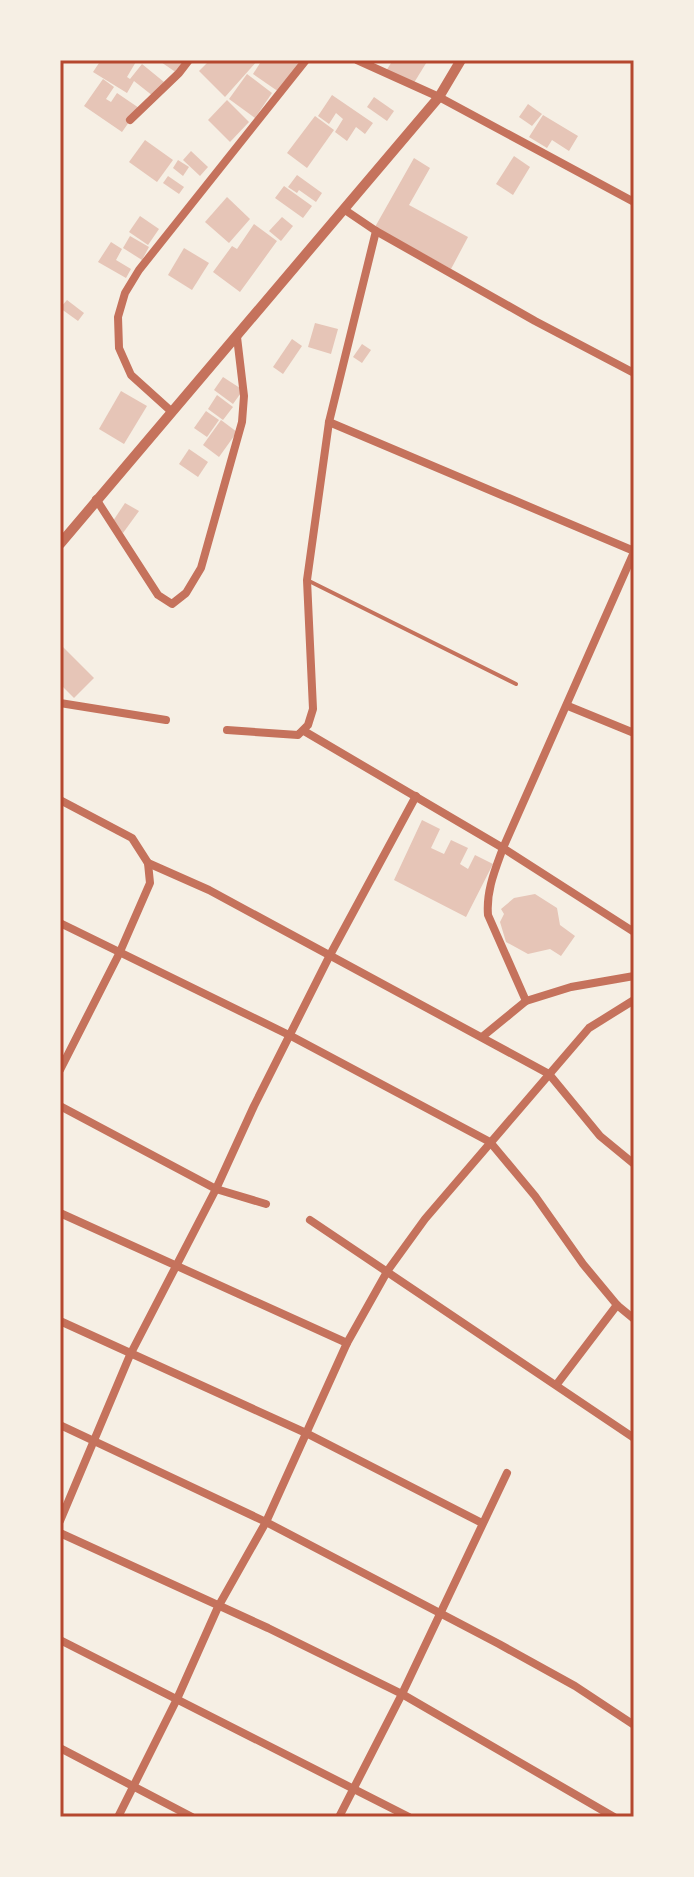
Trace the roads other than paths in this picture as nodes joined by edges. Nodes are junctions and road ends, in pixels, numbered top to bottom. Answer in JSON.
{"nodes":[{"id":1,"x":189,"y":60,"type":"edge"},
{"id":2,"x":306,"y":60,"type":"edge"},
{"id":3,"x":357,"y":60,"type":"edge"},
{"id":4,"x":461,"y":60,"type":"edge"},
{"id":5,"x":439,"y":97,"type":"junction"},
{"id":6,"x":130,"y":120,"type":"dead end"},
{"id":7,"x":634,"y":202,"type":"edge"},
{"id":8,"x":345,"y":210,"type":"junction"},
{"id":9,"x":376,"y":231,"type":"junction"},
{"id":10,"x":237,"y":337,"type":"junction"},
{"id":11,"x":634,"y":373,"type":"edge"},
{"id":12,"x":172,"y":412,"type":"junction"},
{"id":13,"x":329,"y":422,"type":"junction"},
{"id":14,"x":96,"y":499,"type":"junction"},
{"id":15,"x":61,"y":541,"type":"edge"},
{"id":16,"x":634,"y":552,"type":"edge"},
{"id":17,"x":307,"y":580,"type":"junction"},
{"id":18,"x":516,"y":684,"type":"dead end"},
{"id":19,"x":60,"y":703,"type":"edge"},
{"id":20,"x":568,"y":706,"type":"junction"},
{"id":21,"x":166,"y":720,"type":"dead end"},
{"id":22,"x":227,"y":730,"type":"dead end"},
{"id":23,"x":304,"y":731,"type":"junction"},
{"id":24,"x":634,"y":733,"type":"edge"},
{"id":25,"x":416,"y":796,"type":"junction"},
{"id":26,"x":60,"y":800,"type":"edge"},
{"id":27,"x":503,"y":848,"type":"junction"},
{"id":28,"x":148,"y":863,"type":"junction"},
{"id":29,"x":60,"y":923,"type":"edge"},
{"id":30,"x":634,"y":932,"type":"edge"},
{"id":31,"x":119,"y":954,"type":"junction"},
{"id":32,"x":330,"y":955,"type":"junction"},
{"id":33,"x":634,"y":976,"type":"edge"},
{"id":34,"x":634,"y":1000,"type":"edge"},
{"id":35,"x":526,"y":1001,"type":"junction"},
{"id":36,"x":291,"y":1036,"type":"junction"},
{"id":37,"x":482,"y":1037,"type":"junction"},
{"id":38,"x":60,"y":1070,"type":"edge"},
{"id":39,"x":549,"y":1074,"type":"junction"},
{"id":40,"x":60,"y":1106,"type":"edge"},
{"id":41,"x":490,"y":1142,"type":"junction"},
{"id":42,"x":634,"y":1164,"type":"edge"},
{"id":43,"x":216,"y":1189,"type":"junction"},
{"id":44,"x":266,"y":1204,"type":"dead end"},
{"id":45,"x":60,"y":1213,"type":"edge"},
{"id":46,"x":310,"y":1220,"type":"dead end"},
{"id":47,"x":176,"y":1265,"type":"junction"},
{"id":48,"x":388,"y":1270,"type":"junction"},
{"id":49,"x":617,"y":1305,"type":"junction"},
{"id":50,"x":634,"y":1319,"type":"edge"},
{"id":51,"x":60,"y":1321,"type":"edge"},
{"id":52,"x":347,"y":1343,"type":"junction"},
{"id":53,"x":130,"y":1355,"type":"junction"},
{"id":54,"x":557,"y":1384,"type":"junction"},
{"id":55,"x":60,"y":1425,"type":"edge"},
{"id":56,"x":306,"y":1433,"type":"junction"},
{"id":57,"x":634,"y":1438,"type":"edge"},
{"id":58,"x":95,"y":1442,"type":"junction"},
{"id":59,"x":507,"y":1473,"type":"dead end"},
{"id":60,"x":60,"y":1521,"type":"edge"},
{"id":61,"x":266,"y":1522,"type":"junction"},
{"id":62,"x":482,"y":1523,"type":"junction"},
{"id":63,"x":60,"y":1533,"type":"edge"},
{"id":64,"x":218,"y":1607,"type":"junction"},
{"id":65,"x":439,"y":1614,"type":"junction"},
{"id":66,"x":60,"y":1640,"type":"edge"},
{"id":67,"x":402,"y":1694,"type":"junction"},
{"id":68,"x":177,"y":1699,"type":"junction"},
{"id":69,"x":634,"y":1725,"type":"edge"},
{"id":70,"x":60,"y":1748,"type":"edge"},
{"id":71,"x":133,"y":1788,"type":"junction"},
{"id":72,"x":353,"y":1788,"type":"junction"},
{"id":73,"x":118,"y":1817,"type":"edge"},
{"id":74,"x":192,"y":1817,"type":"edge"},
{"id":75,"x":339,"y":1817,"type":"edge"},
{"id":76,"x":409,"y":1817,"type":"edge"},
{"id":77,"x":614,"y":1817,"type":"edge"}],
"edges":[{"from":1,"to":6,"type":"street"},
{"from":2,"to":12,"type":"street"},
{"from":3,"to":5,"type":"street"},
{"from":4,"to":5,"type":"street"},
{"from":5,"to":7,"type":"street"},
{"from":5,"to":8,"type":"street"},
{"from":8,"to":9,"type":"street"},
{"from":8,"to":10,"type":"street"},
{"from":9,"to":11,"type":"street"},
{"from":9,"to":13,"type":"street"},
{"from":10,"to":12,"type":"street"},
{"from":10,"to":14,"type":"street"},
{"from":12,"to":14,"type":"street"},
{"from":13,"to":16,"type":"street"},
{"from":13,"to":17,"type":"street"},
{"from":14,"to":15,"type":"street"},
{"from":16,"to":20,"type":"street"},
{"from":17,"to":18,"type":"lane"},
{"from":17,"to":23,"type":"street"},
{"from":19,"to":21,"type":"street"},
{"from":20,"to":24,"type":"street"},
{"from":20,"to":27,"type":"street"},
{"from":22,"to":23,"type":"street"},
{"from":23,"to":25,"type":"street"},
{"from":25,"to":27,"type":"street"},
{"from":25,"to":32,"type":"street"},
{"from":26,"to":28,"type":"street"},
{"from":27,"to":30,"type":"street"},
{"from":27,"to":35,"type":"street"},
{"from":28,"to":31,"type":"street"},
{"from":28,"to":32,"type":"street"},
{"from":29,"to":31,"type":"street"},
{"from":31,"to":36,"type":"street"},
{"from":31,"to":38,"type":"street"},
{"from":32,"to":36,"type":"street"},
{"from":32,"to":37,"type":"street"},
{"from":33,"to":35,"type":"street"},
{"from":34,"to":39,"type":"street"},
{"from":35,"to":37,"type":"street"},
{"from":36,"to":41,"type":"street"},
{"from":36,"to":43,"type":"street"},
{"from":37,"to":39,"type":"street"},
{"from":39,"to":41,"type":"street"},
{"from":39,"to":42,"type":"street"},
{"from":40,"to":43,"type":"street"},
{"from":41,"to":48,"type":"street"},
{"from":41,"to":49,"type":"street"},
{"from":43,"to":44,"type":"street"},
{"from":43,"to":47,"type":"street"},
{"from":45,"to":47,"type":"street"},
{"from":46,"to":48,"type":"street"},
{"from":47,"to":52,"type":"street"},
{"from":47,"to":53,"type":"street"},
{"from":48,"to":52,"type":"street"},
{"from":48,"to":54,"type":"street"},
{"from":49,"to":50,"type":"street"},
{"from":49,"to":54,"type":"street"},
{"from":51,"to":53,"type":"street"},
{"from":52,"to":56,"type":"street"},
{"from":53,"to":56,"type":"street"},
{"from":53,"to":58,"type":"street"},
{"from":54,"to":57,"type":"street"},
{"from":55,"to":58,"type":"street"},
{"from":56,"to":61,"type":"street"},
{"from":56,"to":62,"type":"street"},
{"from":58,"to":60,"type":"street"},
{"from":58,"to":61,"type":"street"},
{"from":59,"to":62,"type":"street"},
{"from":61,"to":64,"type":"street"},
{"from":61,"to":65,"type":"street"},
{"from":62,"to":65,"type":"street"},
{"from":63,"to":64,"type":"street"},
{"from":64,"to":67,"type":"street"},
{"from":64,"to":68,"type":"street"},
{"from":65,"to":67,"type":"street"},
{"from":65,"to":69,"type":"street"},
{"from":66,"to":68,"type":"street"},
{"from":67,"to":72,"type":"street"},
{"from":67,"to":77,"type":"street"},
{"from":68,"to":71,"type":"street"},
{"from":68,"to":72,"type":"street"},
{"from":70,"to":71,"type":"street"},
{"from":71,"to":73,"type":"street"},
{"from":71,"to":74,"type":"street"},
{"from":72,"to":75,"type":"street"},
{"from":72,"to":76,"type":"street"}]}
